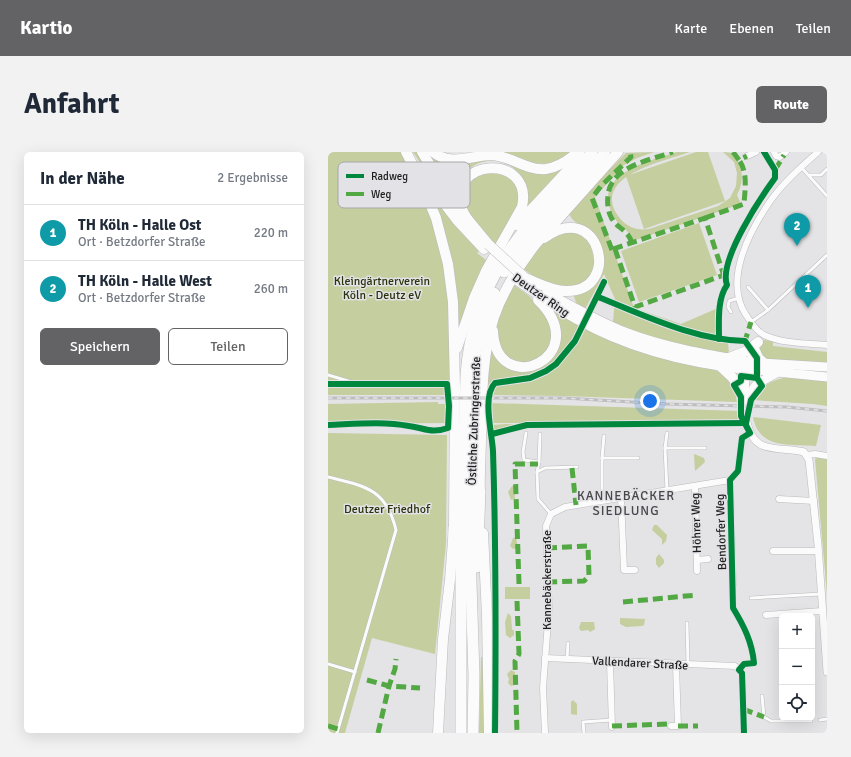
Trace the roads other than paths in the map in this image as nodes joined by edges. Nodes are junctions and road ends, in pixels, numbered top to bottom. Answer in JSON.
{"nodes":[{"id":1,"x":406,"y":152,"type":"edge"},
{"id":2,"x":409,"y":152,"type":"edge"},
{"id":3,"x":422,"y":152,"type":"edge"},
{"id":4,"x":432,"y":152,"type":"edge"},
{"id":5,"x":578,"y":152,"type":"edge"},
{"id":6,"x":621,"y":152,"type":"edge"},
{"id":7,"x":756,"y":152,"type":"edge"},
{"id":8,"x":774,"y":152,"type":"edge"},
{"id":9,"x":786,"y":152,"type":"edge"},
{"id":10,"x":818,"y":152,"type":"edge"},
{"id":11,"x":601,"y":154,"type":"edge"},
{"id":12,"x":747,"y":156,"type":"dead end"},
{"id":13,"x":411,"y":162,"type":"edge"},
{"id":14,"x":415,"y":162,"type":"edge"},
{"id":15,"x":428,"y":162,"type":"edge"},
{"id":16,"x":801,"y":167,"type":"junction"},
{"id":17,"x":827,"y":169,"type":"edge"},
{"id":18,"x":470,"y":175,"type":"edge"},
{"id":19,"x":810,"y":175,"type":"junction"},
{"id":20,"x":827,"y":196,"type":"edge"},
{"id":21,"x":432,"y":208,"type":"edge"},
{"id":22,"x":448,"y":208,"type":"edge"},
{"id":23,"x":458,"y":208,"type":"edge"},
{"id":24,"x":462,"y":208,"type":"edge"},
{"id":25,"x":469,"y":222,"type":"junction"},
{"id":26,"x":535,"y":245,"type":"junction"},
{"id":27,"x":486,"y":246,"type":"junction"},
{"id":28,"x":499,"y":247,"type":"junction"},
{"id":29,"x":827,"y":255,"type":"edge"},
{"id":30,"x":524,"y":283,"type":"junction"},
{"id":31,"x":748,"y":287,"type":"dead end"},
{"id":32,"x":739,"y":298,"type":"junction"},
{"id":33,"x":768,"y":310,"type":"junction"},
{"id":34,"x":731,"y":312,"type":"dead end"},
{"id":35,"x":494,"y":317,"type":"junction"},
{"id":36,"x":592,"y":322,"type":"junction"},
{"id":37,"x":751,"y":322,"type":"junction"},
{"id":38,"x":759,"y":341,"type":"junction"},
{"id":39,"x":827,"y":345,"type":"edge"},
{"id":40,"x":455,"y":352,"type":"junction"},
{"id":41,"x":728,"y":358,"type":"junction"},
{"id":42,"x":767,"y":363,"type":"junction"},
{"id":43,"x":719,"y":365,"type":"junction"},
{"id":44,"x":747,"y":365,"type":"junction"},
{"id":45,"x":827,"y":367,"type":"edge"},
{"id":46,"x":776,"y":373,"type":"junction"},
{"id":47,"x":328,"y":375,"type":"edge"},
{"id":48,"x":827,"y":377,"type":"edge"},
{"id":49,"x":358,"y":384,"type":"dead end"},
{"id":50,"x":746,"y":398,"type":"junction"},
{"id":51,"x":526,"y":433,"type":"dead end"},
{"id":52,"x":667,"y":433,"type":"dead end"},
{"id":53,"x":750,"y":433,"type":"junction"},
{"id":54,"x":540,"y":434,"type":"dead end"},
{"id":55,"x":604,"y":436,"type":"dead end"},
{"id":56,"x":665,"y":448,"type":"junction"},
{"id":57,"x":705,"y":448,"type":"dead end"},
{"id":58,"x":807,"y":455,"type":"junction"},
{"id":59,"x":827,"y":456,"type":"edge"},
{"id":60,"x":602,"y":458,"type":"junction"},
{"id":61,"x":638,"y":458,"type":"dead end"},
{"id":62,"x":539,"y":462,"type":"junction"},
{"id":63,"x":577,"y":467,"type":"dead end"},
{"id":64,"x":537,"y":472,"type":"junction"},
{"id":65,"x":328,"y":476,"type":"edge"},
{"id":66,"x":730,"y":480,"type":"junction"},
{"id":67,"x":695,"y":486,"type":"junction"},
{"id":68,"x":480,"y":491,"type":"junction"},
{"id":69,"x":667,"y":491,"type":"junction"},
{"id":70,"x":621,"y":498,"type":"junction"},
{"id":71,"x":779,"y":499,"type":"dead end"},
{"id":72,"x":602,"y":501,"type":"junction"},
{"id":73,"x":814,"y":501,"type":"junction"},
{"id":74,"x":551,"y":514,"type":"junction"},
{"id":75,"x":454,"y":527,"type":"junction"},
{"id":76,"x":773,"y":551,"type":"dead end"},
{"id":77,"x":818,"y":551,"type":"junction"},
{"id":78,"x":708,"y":559,"type":"dead end"},
{"id":79,"x":697,"y":560,"type":"junction"},
{"id":80,"x":635,"y":570,"type":"dead end"},
{"id":81,"x":697,"y":571,"type":"dead end"},
{"id":82,"x":733,"y":585,"type":"dead end"},
{"id":83,"x":821,"y":594,"type":"junction"},
{"id":84,"x":751,"y":598,"type":"dead end"},
{"id":85,"x":822,"y":611,"type":"junction"},
{"id":86,"x":766,"y":615,"type":"dead end"},
{"id":87,"x":687,"y":623,"type":"dead end"},
{"id":88,"x":825,"y":625,"type":"edge"},
{"id":89,"x":568,"y":643,"type":"dead end"},
{"id":90,"x":545,"y":658,"type":"junction"},
{"id":91,"x":567,"y":659,"type":"junction"},
{"id":92,"x":610,"y":662,"type":"junction"},
{"id":93,"x":328,"y":664,"type":"edge"},
{"id":94,"x":676,"y":664,"type":"junction"},
{"id":95,"x":688,"y":665,"type":"junction"},
{"id":96,"x":355,"y":672,"type":"junction"},
{"id":97,"x":827,"y":672,"type":"edge"},
{"id":98,"x":474,"y":676,"type":"junction"},
{"id":99,"x":762,"y":696,"type":"dead end"},
{"id":100,"x":461,"y":708,"type":"junction"},
{"id":101,"x":820,"y":720,"type":"dead end"},
{"id":102,"x":827,"y":720,"type":"edge"},
{"id":103,"x":779,"y":721,"type":"edge"},
{"id":104,"x":612,"y":724,"type":"joint"},
{"id":105,"x":671,"y":726,"type":"dead end"},
{"id":106,"x":337,"y":733,"type":"edge"},
{"id":107,"x":438,"y":733,"type":"edge"},
{"id":108,"x":461,"y":733,"type":"edge"},
{"id":109,"x":473,"y":733,"type":"edge"},
{"id":110,"x":488,"y":733,"type":"edge"},
{"id":111,"x":545,"y":733,"type":"edge"},
{"id":112,"x":584,"y":733,"type":"edge"},
{"id":113,"x":744,"y":733,"type":"edge"}],
"edges":[{"from":1,"to":13,"type":"highway"},
{"from":2,"to":14,"type":"highway","name":"Deutzer Ring"},
{"from":3,"to":15,"type":"highway","name":"Deutzer Ring"},
{"from":4,"to":5,"type":"highway"},
{"from":6,"to":11,"type":"lane"},
{"from":7,"to":12,"type":"street"},
{"from":8,"to":9,"type":"street"},
{"from":10,"to":16,"type":"street"},
{"from":11,"to":26,"type":"highway"},
{"from":11,"to":28,"type":"highway"},
{"from":11,"to":98,"type":"highway","name":"Östliche Zubringerstraße"},
{"from":11,"to":100,"type":"highway","name":"Östliche Zubringerstraße"},
{"from":16,"to":19,"type":"lane"},
{"from":16,"to":32,"type":"street"},
{"from":17,"to":19,"type":"lane"},
{"from":18,"to":28,"type":"highway"},
{"from":19,"to":20,"type":"lane"},
{"from":21,"to":40,"type":"highway"},
{"from":22,"to":27,"type":"highway","name":"Deutzer Ring"},
{"from":23,"to":25,"type":"highway","name":"Deutzer Ring"},
{"from":24,"to":25,"type":"highway"},
{"from":25,"to":27,"type":"highway","name":"Deutzer Ring"},
{"from":26,"to":30,"type":"highway"},
{"from":26,"to":35,"type":"highway"},
{"from":27,"to":30,"type":"highway","name":"Deutzer Ring"},
{"from":28,"to":40,"type":"highway"},
{"from":29,"to":33,"type":"lane"},
{"from":30,"to":35,"type":"highway"},
{"from":30,"to":36,"type":"highway","name":"Deutzer Ring"},
{"from":31,"to":33,"type":"lane"},
{"from":32,"to":34,"type":"lane"},
{"from":32,"to":37,"type":"street"},
{"from":33,"to":37,"type":"lane"},
{"from":35,"to":68,"type":"highway"},
{"from":36,"to":41,"type":"highway","name":"Deutzer Ring"},
{"from":36,"to":43,"type":"highway","name":"Deutzer Ring"},
{"from":37,"to":38,"type":"street"},
{"from":38,"to":39,"type":"street"},
{"from":38,"to":41,"type":"highway"},
{"from":38,"to":42,"type":"street"},
{"from":38,"to":44,"type":"street"},
{"from":40,"to":75,"type":"highway"},
{"from":41,"to":44,"type":"highway","name":"Deutzer Ring"},
{"from":42,"to":44,"type":"main road","name":"Deutzer Ring"},
{"from":42,"to":45,"type":"main road","name":"Deutzer Ring"},
{"from":43,"to":44,"type":"highway","name":"Deutzer Ring"},
{"from":43,"to":50,"type":"highway"},
{"from":44,"to":46,"type":"main road","name":"Deutzer Ring"},
{"from":44,"to":50,"type":"street"},
{"from":46,"to":48,"type":"main road","name":"Deutzer Ring"},
{"from":46,"to":50,"type":"main road"},
{"from":47,"to":49,"type":"lane"},
{"from":50,"to":53,"type":"street"},
{"from":51,"to":62,"type":"lane"},
{"from":52,"to":56,"type":"lane"},
{"from":53,"to":58,"type":"street"},
{"from":53,"to":66,"type":"street"},
{"from":54,"to":62,"type":"lane"},
{"from":55,"to":60,"type":"lane"},
{"from":56,"to":57,"type":"lane"},
{"from":56,"to":69,"type":"lane"},
{"from":58,"to":59,"type":"street"},
{"from":58,"to":73,"type":"street"},
{"from":60,"to":61,"type":"lane"},
{"from":60,"to":72,"type":"lane"},
{"from":62,"to":64,"type":"lane"},
{"from":63,"to":64,"type":"lane"},
{"from":64,"to":74,"type":"lane"},
{"from":65,"to":96,"type":"lane"},
{"from":66,"to":67,"type":"street","name":"Kannebäckerstraße"},
{"from":66,"to":82,"type":"street","name":"Bendorfer Weg"},
{"from":67,"to":69,"type":"street","name":"Kannebäckerstraße"},
{"from":67,"to":79,"type":"street","name":"Höhrer Weg"},
{"from":68,"to":98,"type":"highway"},
{"from":68,"to":110,"type":"highway"},
{"from":69,"to":70,"type":"street","name":"Kannebäckerstraße"},
{"from":70,"to":72,"type":"street","name":"Kannebäckerstraße"},
{"from":70,"to":80,"type":"street"},
{"from":71,"to":73,"type":"street"},
{"from":72,"to":74,"type":"street","name":"Kannebäckerstraße"},
{"from":73,"to":77,"type":"street"},
{"from":74,"to":90,"type":"street","name":"Kannebäckerstraße"},
{"from":75,"to":100,"type":"highway"},
{"from":75,"to":107,"type":"highway"},
{"from":76,"to":77,"type":"street"},
{"from":77,"to":83,"type":"street"},
{"from":78,"to":79,"type":"street","name":"Höhrer Weg"},
{"from":79,"to":81,"type":"street","name":"Höhrer Weg"},
{"from":83,"to":84,"type":"lane"},
{"from":83,"to":85,"type":"street"},
{"from":85,"to":86,"type":"street"},
{"from":85,"to":88,"type":"street"},
{"from":87,"to":95,"type":"lane"},
{"from":88,"to":97,"type":"street"},
{"from":89,"to":91,"type":"lane"},
{"from":90,"to":91,"type":"street","name":"Vallendarer Straße"},
{"from":90,"to":111,"type":"street","name":"Kannebäckerstraße"},
{"from":91,"to":92,"type":"street","name":"Vallendarer Straße"},
{"from":92,"to":94,"type":"street","name":"Vallendarer Straße"},
{"from":92,"to":104,"type":"street"},
{"from":93,"to":96,"type":"lane"},
{"from":94,"to":95,"type":"street","name":"Vallendarer Straße"},
{"from":94,"to":105,"type":"street"},
{"from":95,"to":113,"type":"street","name":"Vallendarer Straße"},
{"from":96,"to":106,"type":"lane"},
{"from":98,"to":109,"type":"highway","name":"Östliche Zubringerstraße"},
{"from":99,"to":103,"type":"lane"},
{"from":100,"to":108,"type":"highway","name":"Östliche Zubringerstraße"},
{"from":101,"to":102,"type":"lane"},
{"from":104,"to":112,"type":"lane"}]}
